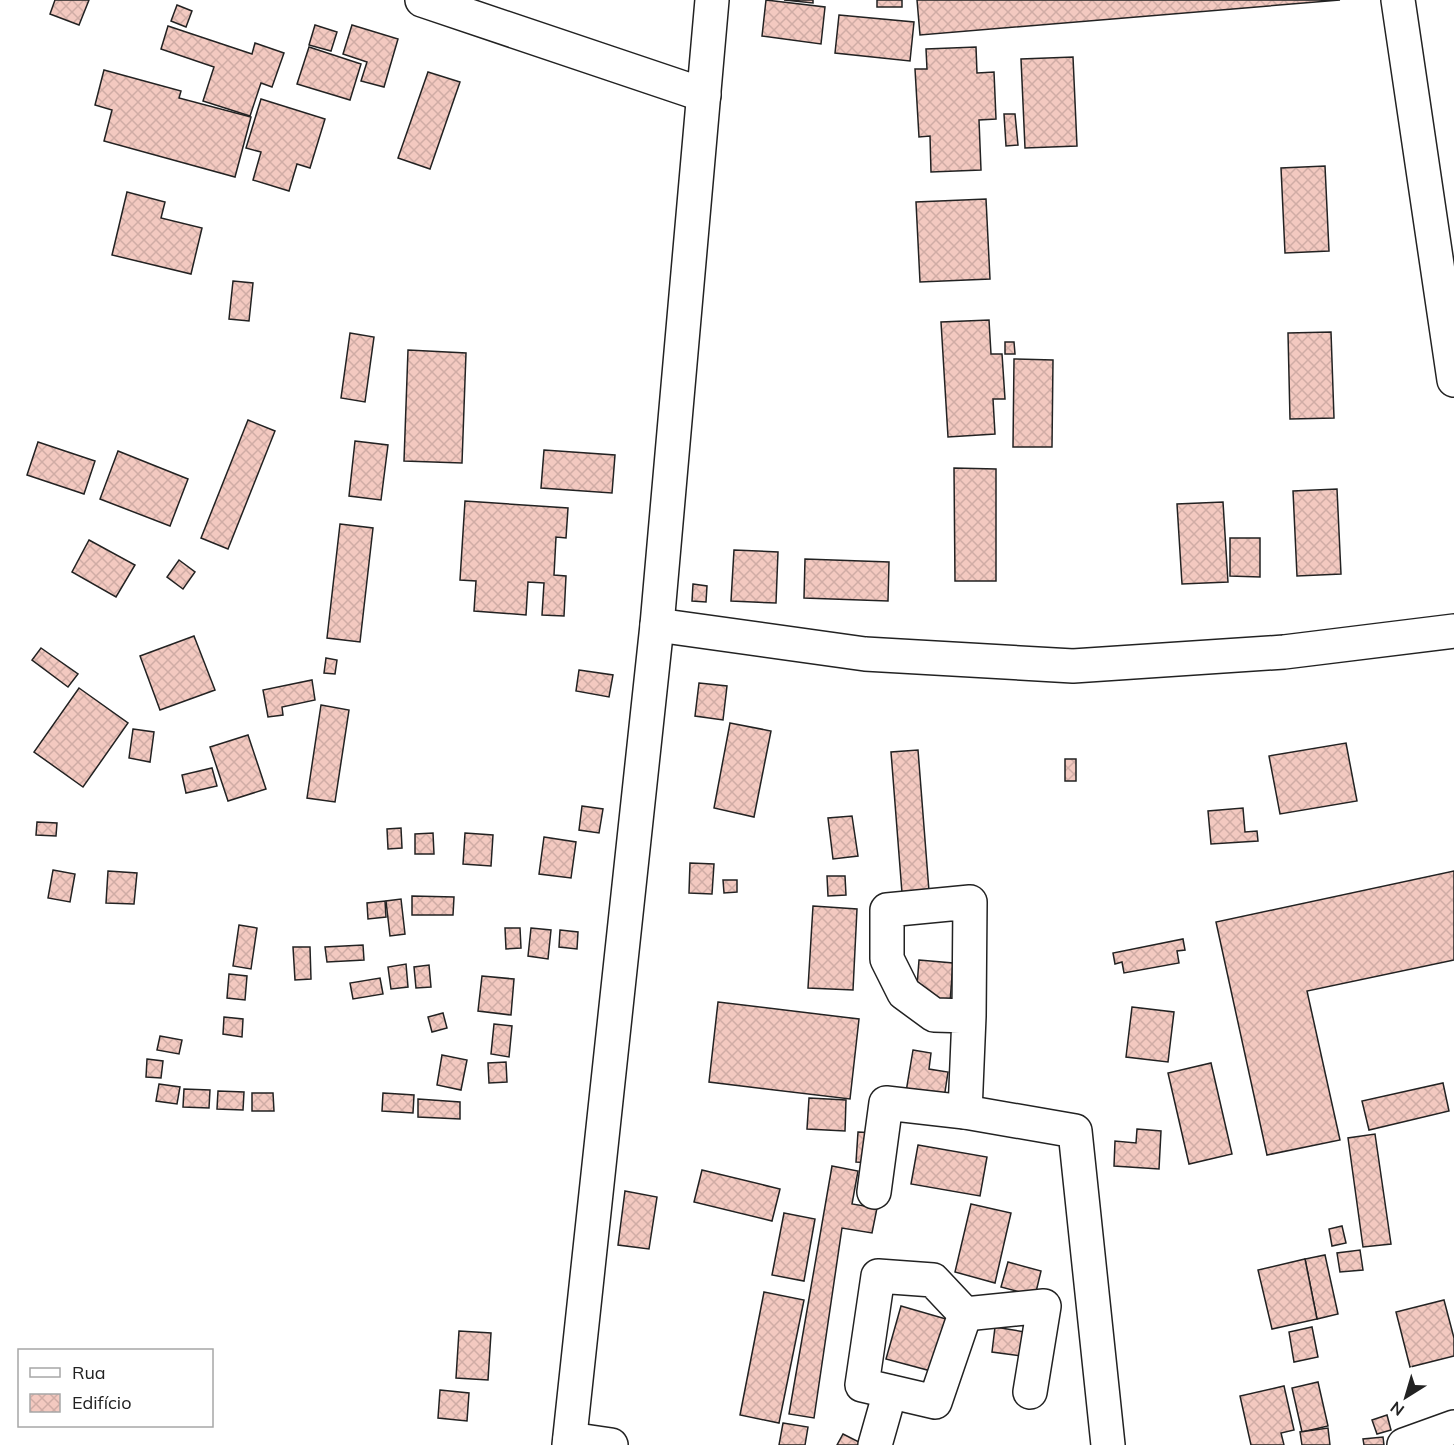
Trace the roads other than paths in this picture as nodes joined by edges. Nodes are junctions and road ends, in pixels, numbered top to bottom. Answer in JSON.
{"nodes":[{"id":1,"x":422,"y":0,"type":"edge"},
{"id":2,"x":712,"y":0,"type":"edge"},
{"id":3,"x":1398,"y":0,"type":"edge"},
{"id":4,"x":704,"y":95,"type":"junction"},
{"id":5,"x":1454,"y":380,"type":"edge"},
{"id":6,"x":657,"y":625,"type":"junction"},
{"id":7,"x":1454,"y":631,"type":"edge"},
{"id":8,"x":969,"y":1016,"type":"dead end"},
{"id":9,"x":965,"y":1112,"type":"junction"},
{"id":10,"x":874,"y":1192,"type":"dead end"},
{"id":11,"x":965,"y":1314,"type":"junction"},
{"id":12,"x":890,"y":1392,"type":"junction"},
{"id":13,"x":1030,"y":1392,"type":"dead end"},
{"id":14,"x":1454,"y":1427,"type":"edge"},
{"id":15,"x":570,"y":1442,"type":"edge"},
{"id":16,"x":611,"y":1445,"type":"edge"},
{"id":17,"x":875,"y":1445,"type":"edge"},
{"id":18,"x":1108,"y":1445,"type":"edge"},
{"id":19,"x":1404,"y":1445,"type":"edge"}],
"edges":[{"from":1,"to":4,"type":"street"},
{"from":2,"to":4,"type":"street"},
{"from":3,"to":5,"type":"street"},
{"from":4,"to":6,"type":"street"},
{"from":6,"to":7,"type":"street"},
{"from":6,"to":15,"type":"street"},
{"from":8,"to":9,"type":"street"},
{"from":9,"to":10,"type":"street"},
{"from":9,"to":18,"type":"street"},
{"from":11,"to":12,"type":"street"},
{"from":11,"to":12,"type":"street"},
{"from":11,"to":13,"type":"street"},
{"from":12,"to":17,"type":"street"},
{"from":14,"to":19,"type":"street"},
{"from":15,"to":16,"type":"street"}]}
